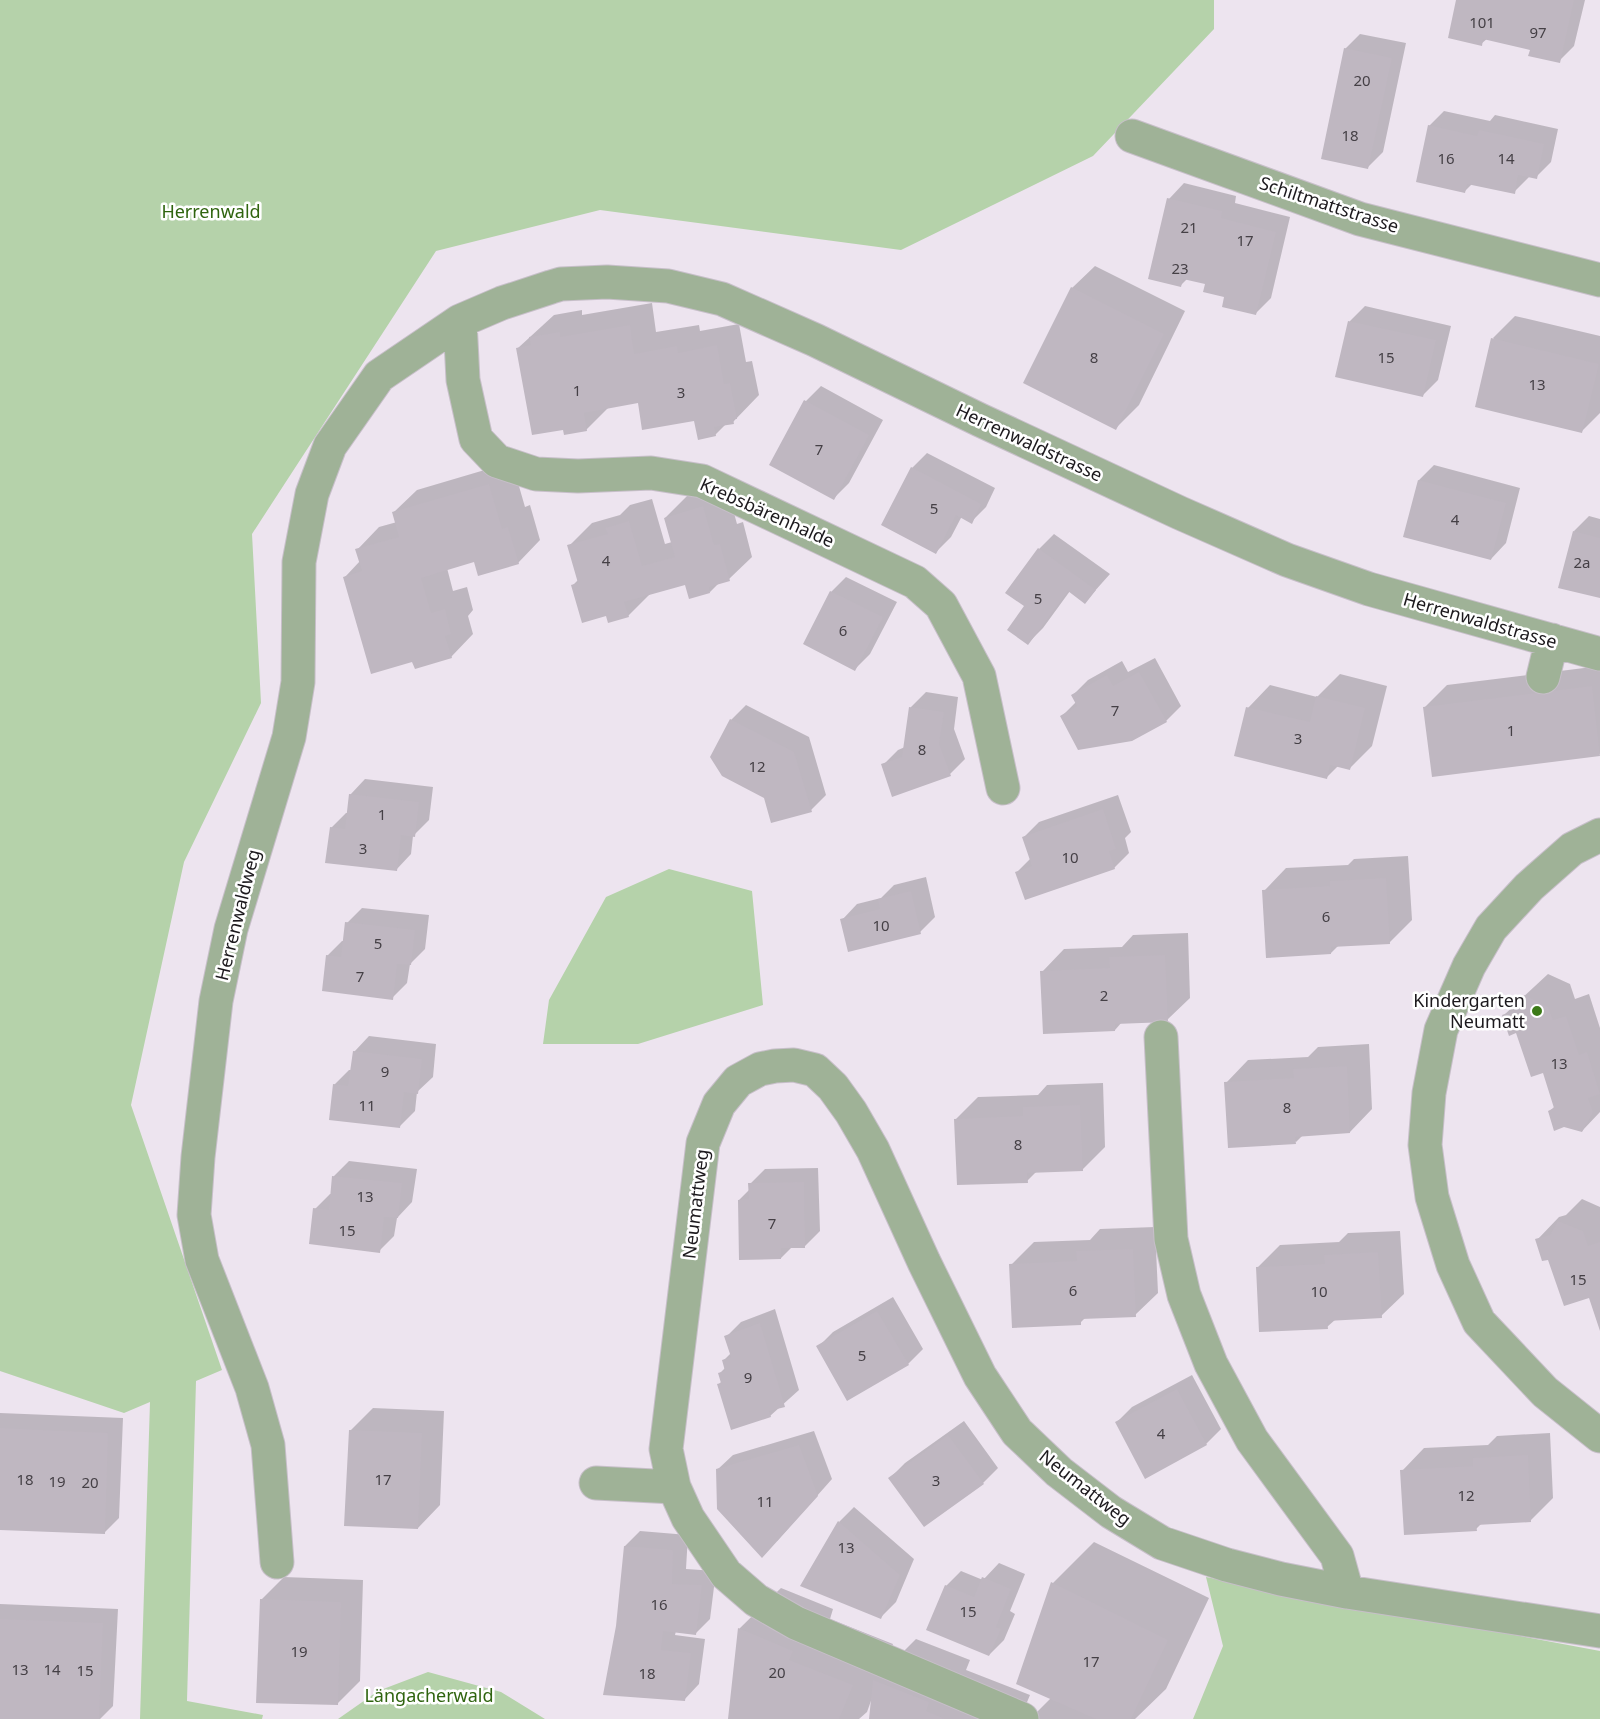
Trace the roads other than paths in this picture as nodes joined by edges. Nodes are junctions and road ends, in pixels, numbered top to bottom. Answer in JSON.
{"nodes":[{"id":1,"x":1132,"y":136,"type":"dead end"},
{"id":2,"x":1600,"y":280,"type":"edge"},
{"id":3,"x":460,"y":321,"type":"junction"},
{"id":4,"x":1552,"y":640,"type":"junction"},
{"id":5,"x":1600,"y":654,"type":"edge"},
{"id":6,"x":1543,"y":677,"type":"dead end"},
{"id":7,"x":1003,"y":788,"type":"dead end"},
{"id":8,"x":1600,"y":835,"type":"edge"},
{"id":9,"x":1161,"y":1037,"type":"dead end"},
{"id":10,"x":1600,"y":1436,"type":"edge"},
{"id":11,"x":596,"y":1483,"type":"dead end"},
{"id":12,"x":674,"y":1487,"type":"junction"},
{"id":13,"x":277,"y":1562,"type":"dead end"},
{"id":14,"x":1347,"y":1592,"type":"junction"},
{"id":15,"x":1600,"y":1631,"type":"edge"},
{"id":16,"x":1022,"y":1719,"type":"edge"}],
"edges":[{"from":1,"to":2,"type":"street","name":"Schiltmattstrasse"},
{"from":3,"to":4,"type":"street","name":"Herrenwaldstrasse"},
{"from":3,"to":7,"type":"street","name":"Krebsbärenhalde"},
{"from":3,"to":13,"type":"street","name":"Herrenwaldweg"},
{"from":4,"to":5,"type":"street","name":"Herrenwaldstrasse"},
{"from":4,"to":6,"type":"street"},
{"from":8,"to":10,"type":"street"},
{"from":9,"to":14,"type":"street"},
{"from":11,"to":12,"type":"street"},
{"from":12,"to":14,"type":"street","name":"Neumattweg"},
{"from":12,"to":16,"type":"street","name":"Neumattweg"},
{"from":14,"to":15,"type":"street","name":"Neumattweg"}]}
